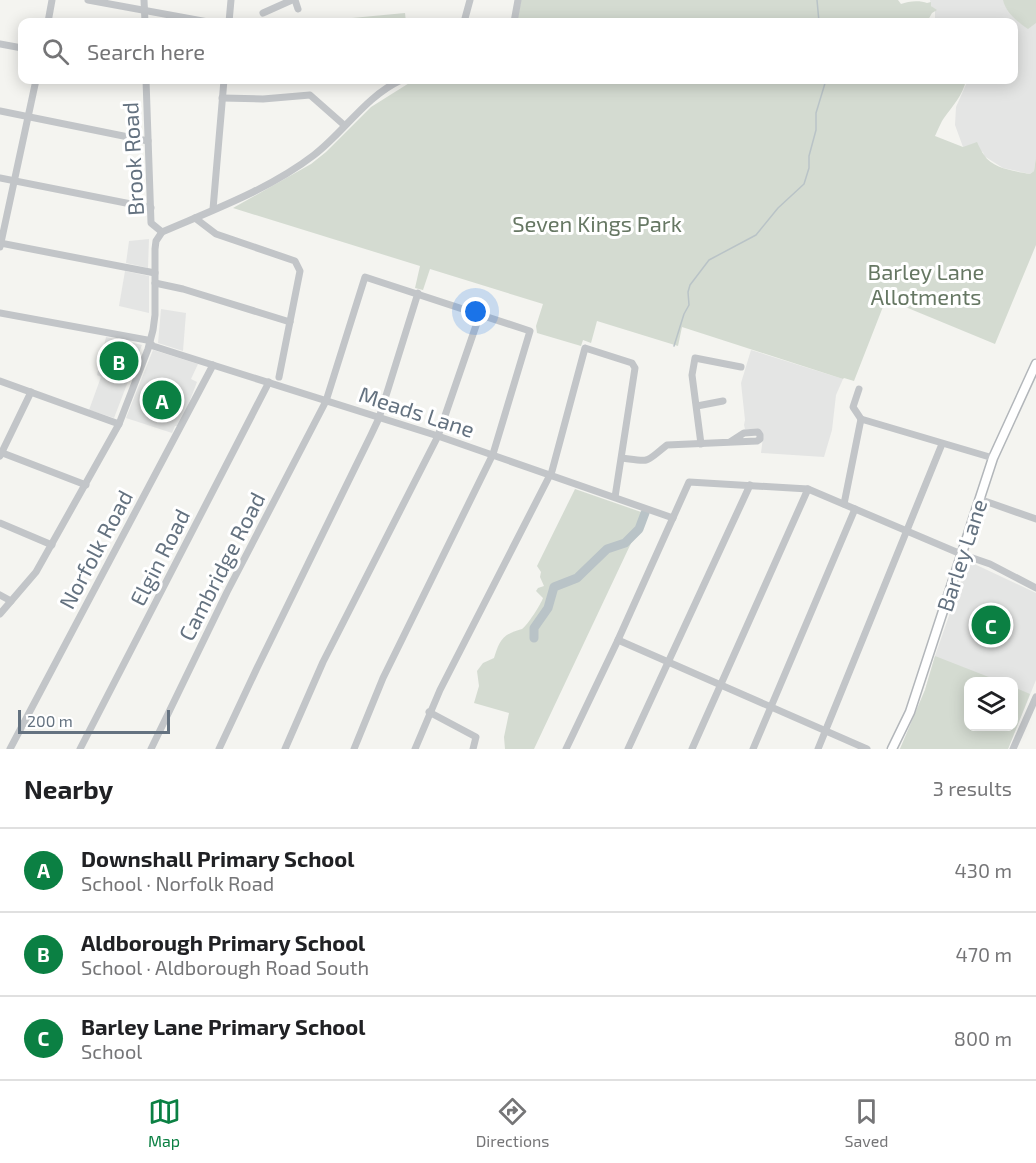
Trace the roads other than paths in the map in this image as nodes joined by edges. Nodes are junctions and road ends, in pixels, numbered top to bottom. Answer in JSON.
{"nodes":[{"id":1,"x":52,"y":0,"type":"edge"},
{"id":2,"x":88,"y":0,"type":"edge"},
{"id":3,"x":144,"y":0,"type":"edge"},
{"id":4,"x":231,"y":0,"type":"edge"},
{"id":5,"x":294,"y":0,"type":"edge"},
{"id":6,"x":470,"y":0,"type":"edge"},
{"id":7,"x":518,"y":0,"type":"edge"},
{"id":8,"x":145,"y":9,"type":"junction"},
{"id":9,"x":298,"y":9,"type":"dead end"},
{"id":10,"x":263,"y":14,"type":"dead end"},
{"id":11,"x":49,"y":18,"type":"edge"},
{"id":12,"x":145,"y":18,"type":"edge"},
{"id":13,"x":189,"y":18,"type":"edge"},
{"id":14,"x":229,"y":18,"type":"edge"},
{"id":15,"x":465,"y":18,"type":"edge"},
{"id":16,"x":515,"y":18,"type":"edge"},
{"id":17,"x":0,"y":44,"type":"edge"},
{"id":18,"x":18,"y":47,"type":"edge"},
{"id":19,"x":35,"y":84,"type":"edge"},
{"id":20,"x":146,"y":84,"type":"edge"},
{"id":21,"x":224,"y":84,"type":"edge"},
{"id":22,"x":395,"y":84,"type":"edge"},
{"id":23,"x":222,"y":98,"type":"junction"},
{"id":24,"x":0,"y":111,"type":"edge"},
{"id":25,"x":28,"y":117,"type":"junction"},
{"id":26,"x":344,"y":125,"type":"junction"},
{"id":27,"x":148,"y":141,"type":"junction"},
{"id":28,"x":0,"y":178,"type":"edge"},
{"id":29,"x":14,"y":181,"type":"junction"},
{"id":30,"x":151,"y":208,"type":"junction"},
{"id":31,"x":213,"y":209,"type":"junction"},
{"id":32,"x":195,"y":218,"type":"junction"},
{"id":33,"x":162,"y":232,"type":"junction"},
{"id":34,"x":0,"y":245,"type":"edge"},
{"id":35,"x":155,"y":273,"type":"junction"},
{"id":36,"x":155,"y":283,"type":"junction"},
{"id":37,"x":418,"y":293,"type":"junction"},
{"id":38,"x":0,"y":313,"type":"edge"},
{"id":39,"x":480,"y":314,"type":"junction"},
{"id":40,"x":290,"y":322,"type":"junction"},
{"id":41,"x":150,"y":343,"type":"junction"},
{"id":42,"x":1036,"y":363,"type":"edge"},
{"id":43,"x":213,"y":365,"type":"junction"},
{"id":44,"x":741,"y":367,"type":"dead end"},
{"id":45,"x":279,"y":377,"type":"dead end"},
{"id":46,"x":0,"y":381,"type":"edge"},
{"id":47,"x":269,"y":382,"type":"junction"},
{"id":48,"x":859,"y":389,"type":"dead end"},
{"id":49,"x":31,"y":392,"type":"junction"},
{"id":50,"x":326,"y":401,"type":"junction"},
{"id":51,"x":723,"y":401,"type":"dead end"},
{"id":52,"x":697,"y":406,"type":"junction"},
{"id":53,"x":379,"y":418,"type":"junction"},
{"id":54,"x":861,"y":419,"type":"junction"},
{"id":55,"x":119,"y":424,"type":"junction"},
{"id":56,"x":438,"y":436,"type":"junction"},
{"id":57,"x":729,"y":442,"type":"dead end"},
{"id":58,"x":700,"y":444,"type":"junction"},
{"id":59,"x":942,"y":444,"type":"junction"},
{"id":60,"x":0,"y":454,"type":"edge"},
{"id":61,"x":493,"y":454,"type":"junction"},
{"id":62,"x":622,"y":458,"type":"junction"},
{"id":63,"x":993,"y":458,"type":"junction"},
{"id":64,"x":550,"y":474,"type":"junction"},
{"id":65,"x":86,"y":485,"type":"junction"},
{"id":66,"x":750,"y":485,"type":"junction"},
{"id":67,"x":808,"y":489,"type":"junction"},
{"id":68,"x":615,"y":497,"type":"junction"},
{"id":69,"x":979,"y":499,"type":"junction"},
{"id":70,"x":844,"y":504,"type":"junction"},
{"id":71,"x":855,"y":509,"type":"junction"},
{"id":72,"x":1035,"y":516,"type":"edge"},
{"id":73,"x":673,"y":518,"type":"junction"},
{"id":74,"x":0,"y":522,"type":"edge"},
{"id":75,"x":907,"y":530,"type":"junction"},
{"id":76,"x":52,"y":545,"type":"junction"},
{"id":77,"x":961,"y":554,"type":"junction"},
{"id":78,"x":1036,"y":588,"type":"edge"},
{"id":79,"x":0,"y":595,"type":"edge"},
{"id":80,"x":11,"y":601,"type":"junction"},
{"id":81,"x":0,"y":614,"type":"edge"},
{"id":82,"x":618,"y":640,"type":"junction"},
{"id":83,"x":668,"y":662,"type":"junction"},
{"id":84,"x":720,"y":686,"type":"junction"},
{"id":85,"x":1036,"y":697,"type":"edge"},
{"id":86,"x":770,"y":708,"type":"junction"},
{"id":87,"x":429,"y":712,"type":"junction"},
{"id":88,"x":825,"y":731,"type":"junction"},
{"id":89,"x":10,"y":749,"type":"edge"},
{"id":90,"x":80,"y":749,"type":"edge"},
{"id":91,"x":151,"y":749,"type":"edge"},
{"id":92,"x":219,"y":749,"type":"edge"},
{"id":93,"x":285,"y":749,"type":"edge"},
{"id":94,"x":354,"y":749,"type":"edge"},
{"id":95,"x":415,"y":749,"type":"edge"},
{"id":96,"x":473,"y":749,"type":"edge"},
{"id":97,"x":566,"y":749,"type":"edge"},
{"id":98,"x":628,"y":749,"type":"edge"},
{"id":99,"x":692,"y":749,"type":"edge"},
{"id":100,"x":753,"y":749,"type":"edge"},
{"id":101,"x":818,"y":749,"type":"edge"},
{"id":102,"x":867,"y":749,"type":"edge"},
{"id":103,"x":892,"y":749,"type":"edge"},
{"id":104,"x":1013,"y":749,"type":"edge"}],
"edges":[{"from":1,"to":11,"type":"street"},
{"from":2,"to":8,"type":"street"},
{"from":3,"to":8,"type":"street"},
{"from":4,"to":14,"type":"street"},
{"from":5,"to":9,"type":"street"},
{"from":5,"to":10,"type":"street"},
{"from":6,"to":15,"type":"street"},
{"from":7,"to":16,"type":"street"},
{"from":8,"to":12,"type":"street"},
{"from":8,"to":13,"type":"street"},
{"from":17,"to":18,"type":"street"},
{"from":19,"to":25,"type":"street"},
{"from":20,"to":27,"type":"street","name":"Brook Road"},
{"from":21,"to":23,"type":"street"},
{"from":22,"to":26,"type":"street"},
{"from":23,"to":26,"type":"street"},
{"from":23,"to":31,"type":"street"},
{"from":24,"to":25,"type":"street"},
{"from":25,"to":27,"type":"street"},
{"from":25,"to":29,"type":"street"},
{"from":26,"to":31,"type":"street"},
{"from":27,"to":30,"type":"street","name":"Brook Road"},
{"from":28,"to":29,"type":"street"},
{"from":29,"to":30,"type":"street"},
{"from":29,"to":34,"type":"street"},
{"from":30,"to":33,"type":"street","name":"Brook Road"},
{"from":31,"to":32,"type":"street"},
{"from":32,"to":33,"type":"street"},
{"from":32,"to":40,"type":"street"},
{"from":33,"to":35,"type":"street"},
{"from":34,"to":35,"type":"street"},
{"from":35,"to":36,"type":"street"},
{"from":36,"to":40,"type":"street"},
{"from":36,"to":41,"type":"street"},
{"from":37,"to":39,"type":"street"},
{"from":37,"to":50,"type":"street","name":"Cambridge Road"},
{"from":37,"to":53,"type":"street"},
{"from":38,"to":41,"type":"street","name":"Meads Lane"},
{"from":39,"to":56,"type":"street"},
{"from":39,"to":61,"type":"street"},
{"from":40,"to":45,"type":"street"},
{"from":41,"to":43,"type":"street","name":"Meads Lane"},
{"from":41,"to":55,"type":"street"},
{"from":42,"to":63,"type":"main road","name":"Barley Lane"},
{"from":43,"to":47,"type":"street","name":"Meads Lane"},
{"from":43,"to":89,"type":"street","name":"Norfolk Road"},
{"from":44,"to":52,"type":"street"},
{"from":46,"to":49,"type":"street"},
{"from":47,"to":50,"type":"street","name":"Meads Lane"},
{"from":47,"to":90,"type":"street","name":"Elgin Road"},
{"from":48,"to":54,"type":"street"},
{"from":49,"to":55,"type":"street"},
{"from":49,"to":60,"type":"street"},
{"from":50,"to":53,"type":"street","name":"Meads Lane"},
{"from":50,"to":91,"type":"street","name":"Cambridge Road"},
{"from":51,"to":52,"type":"street"},
{"from":52,"to":58,"type":"street"},
{"from":53,"to":56,"type":"street","name":"Meads Lane"},
{"from":53,"to":92,"type":"street"},
{"from":54,"to":59,"type":"street"},
{"from":54,"to":70,"type":"street"},
{"from":55,"to":65,"type":"street"},
{"from":56,"to":61,"type":"street","name":"Meads Lane"},
{"from":56,"to":93,"type":"street"},
{"from":57,"to":58,"type":"street"},
{"from":58,"to":62,"type":"street"},
{"from":59,"to":63,"type":"street"},
{"from":59,"to":75,"type":"street"},
{"from":60,"to":65,"type":"street"},
{"from":61,"to":64,"type":"street","name":"Meads Lane"},
{"from":61,"to":94,"type":"street"},
{"from":62,"to":64,"type":"street"},
{"from":62,"to":68,"type":"street"},
{"from":63,"to":69,"type":"main road","name":"Barley Lane"},
{"from":64,"to":68,"type":"street","name":"Meads Lane"},
{"from":64,"to":87,"type":"street"},
{"from":65,"to":76,"type":"street"},
{"from":66,"to":67,"type":"street"},
{"from":66,"to":73,"type":"street"},
{"from":66,"to":83,"type":"street"},
{"from":67,"to":70,"type":"street"},
{"from":67,"to":84,"type":"street"},
{"from":68,"to":73,"type":"street","name":"Meads Lane"},
{"from":69,"to":72,"type":"street"},
{"from":69,"to":77,"type":"main road","name":"Barley Lane"},
{"from":70,"to":71,"type":"street"},
{"from":71,"to":75,"type":"street"},
{"from":71,"to":86,"type":"street"},
{"from":73,"to":82,"type":"street"},
{"from":74,"to":76,"type":"street"},
{"from":75,"to":77,"type":"street"},
{"from":75,"to":88,"type":"street"},
{"from":76,"to":80,"type":"street"},
{"from":77,"to":78,"type":"street"},
{"from":77,"to":103,"type":"main road","name":"Barley Lane"},
{"from":79,"to":80,"type":"street"},
{"from":80,"to":81,"type":"street"},
{"from":82,"to":83,"type":"street"},
{"from":82,"to":97,"type":"street"},
{"from":83,"to":84,"type":"street"},
{"from":83,"to":98,"type":"street"},
{"from":84,"to":86,"type":"street"},
{"from":84,"to":99,"type":"street"},
{"from":85,"to":104,"type":"street"},
{"from":86,"to":88,"type":"street"},
{"from":86,"to":100,"type":"street"},
{"from":87,"to":95,"type":"street"},
{"from":87,"to":96,"type":"street"},
{"from":88,"to":101,"type":"street"},
{"from":88,"to":102,"type":"street"}]}
